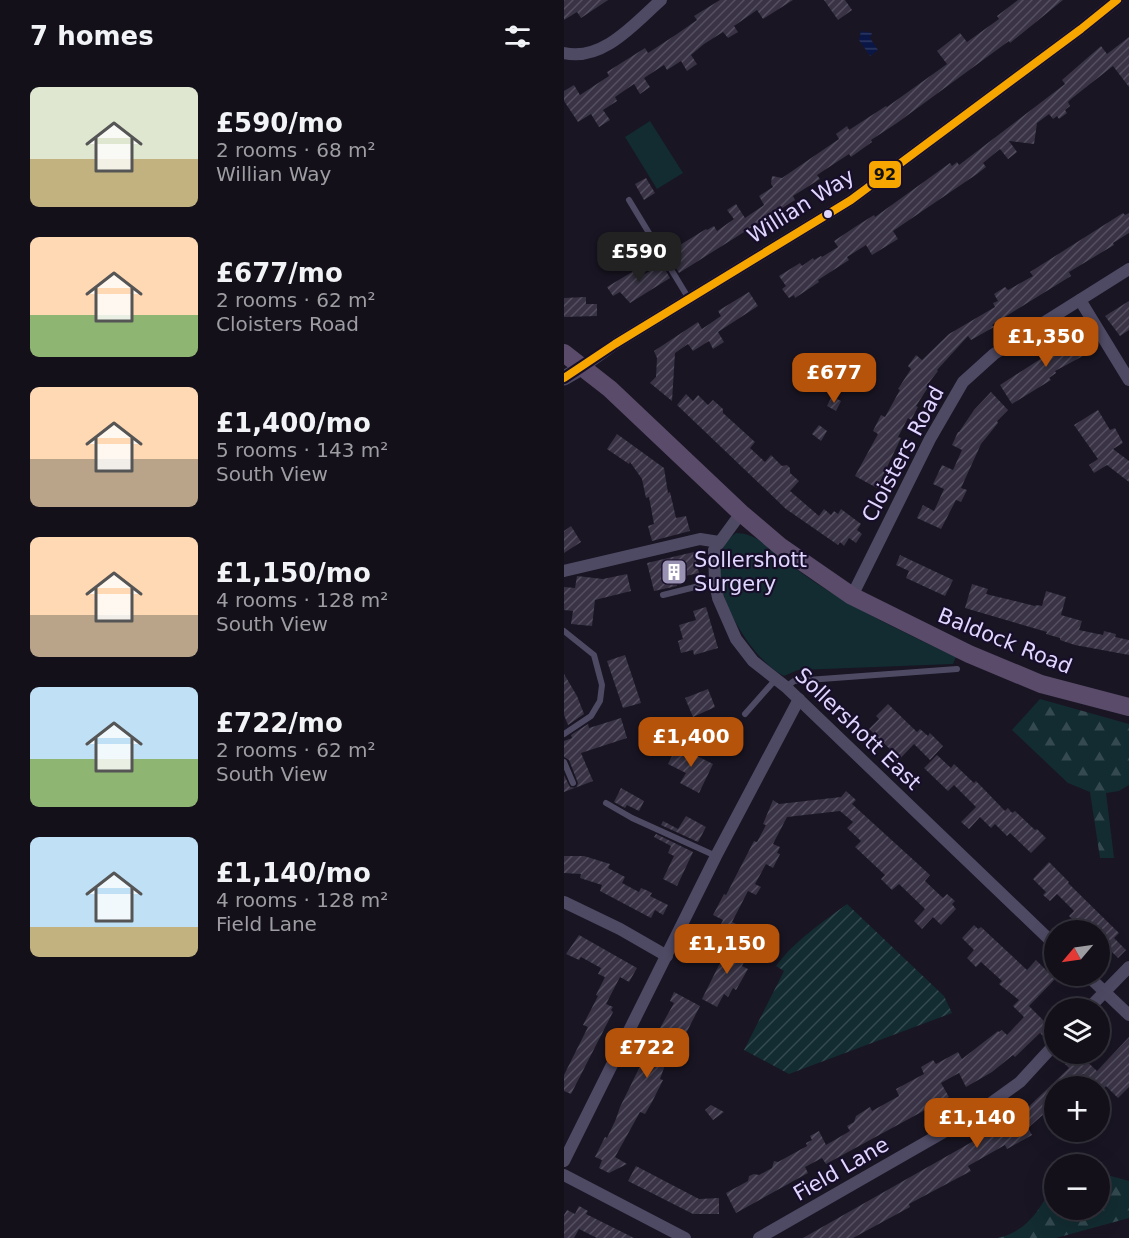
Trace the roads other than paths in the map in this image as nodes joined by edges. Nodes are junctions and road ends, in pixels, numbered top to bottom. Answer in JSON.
{"nodes":[{"id":1,"x":661,"y":0,"type":"edge"},
{"id":2,"x":1117,"y":0,"type":"edge"},
{"id":3,"x":564,"y":53,"type":"edge"},
{"id":4,"x":629,"y":200,"type":"dead end"},
{"id":5,"x":1129,"y":269,"type":"edge"},
{"id":6,"x":689,"y":299,"type":"junction"},
{"id":7,"x":1080,"y":300,"type":"junction"},
{"id":8,"x":564,"y":353,"type":"edge"},
{"id":9,"x":583,"y":367,"type":"junction"},
{"id":10,"x":564,"y":378,"type":"edge"},
{"id":11,"x":1129,"y":380,"type":"edge"},
{"id":12,"x":741,"y":513,"type":"junction"},
{"id":13,"x":719,"y":542,"type":"junction"},
{"id":14,"x":564,"y":571,"type":"edge"},
{"id":15,"x":715,"y":582,"type":"junction"},
{"id":16,"x":663,"y":595,"type":"dead end"},
{"id":17,"x":852,"y":596,"type":"junction"},
{"id":18,"x":564,"y":631,"type":"edge"},
{"id":19,"x":957,"y":669,"type":"dead end"},
{"id":20,"x":781,"y":683,"type":"junction"},
{"id":21,"x":799,"y":699,"type":"junction"},
{"id":22,"x":1129,"y":707,"type":"edge"},
{"id":23,"x":745,"y":714,"type":"dead end"},
{"id":24,"x":564,"y":734,"type":"edge"},
{"id":25,"x":564,"y":762,"type":"edge"},
{"id":26,"x":573,"y":783,"type":"dead end"},
{"id":27,"x":606,"y":802,"type":"dead end"},
{"id":28,"x":716,"y":856,"type":"junction"},
{"id":29,"x":564,"y":902,"type":"edge"},
{"id":30,"x":1044,"y":934,"type":"edge"},
{"id":31,"x":667,"y":956,"type":"junction"},
{"id":32,"x":1129,"y":967,"type":"edge"},
{"id":33,"x":1098,"y":986,"type":"edge"},
{"id":34,"x":1104,"y":992,"type":"junction"},
{"id":35,"x":1098,"y":998,"type":"edge"},
{"id":36,"x":1129,"y":1015,"type":"edge"},
{"id":37,"x":1044,"y":1056,"type":"edge"},
{"id":38,"x":564,"y":1161,"type":"edge"},
{"id":39,"x":564,"y":1175,"type":"edge"},
{"id":40,"x":685,"y":1238,"type":"edge"},
{"id":41,"x":759,"y":1238,"type":"edge"}],
"edges":[{"from":1,"to":3,"type":"street"},
{"from":2,"to":6,"type":"street","name":"Willian Way"},
{"from":4,"to":6,"type":"lane"},
{"from":5,"to":7,"type":"street","name":"Cloisters Road"},
{"from":6,"to":9,"type":"street","name":"Willian Way"},
{"from":7,"to":11,"type":"street"},
{"from":7,"to":17,"type":"street","name":"Cloisters Road"},
{"from":8,"to":9,"type":"main road","name":"Baldock Road"},
{"from":9,"to":10,"type":"street"},
{"from":9,"to":12,"type":"main road","name":"Baldock Road"},
{"from":12,"to":13,"type":"street","name":"Sollershott East"},
{"from":12,"to":17,"type":"main road","name":"Baldock Road"},
{"from":13,"to":14,"type":"street"},
{"from":13,"to":15,"type":"street","name":"Sollershott East"},
{"from":15,"to":16,"type":"lane"},
{"from":15,"to":20,"type":"street","name":"Sollershott East"},
{"from":17,"to":22,"type":"main road","name":"Baldock Road"},
{"from":18,"to":24,"type":"lane"},
{"from":19,"to":20,"type":"lane"},
{"from":20,"to":21,"type":"street","name":"Sollershott East"},
{"from":20,"to":23,"type":"lane"},
{"from":21,"to":28,"type":"street"},
{"from":21,"to":30,"type":"street","name":"Sollershott East"},
{"from":25,"to":26,"type":"lane"},
{"from":27,"to":28,"type":"lane"},
{"from":28,"to":31,"type":"street"},
{"from":29,"to":31,"type":"street"},
{"from":31,"to":38,"type":"street"},
{"from":32,"to":34,"type":"street"},
{"from":33,"to":34,"type":"street"},
{"from":34,"to":35,"type":"street"},
{"from":34,"to":36,"type":"street"},
{"from":37,"to":41,"type":"street","name":"Field Lane"},
{"from":39,"to":40,"type":"street"}]}
